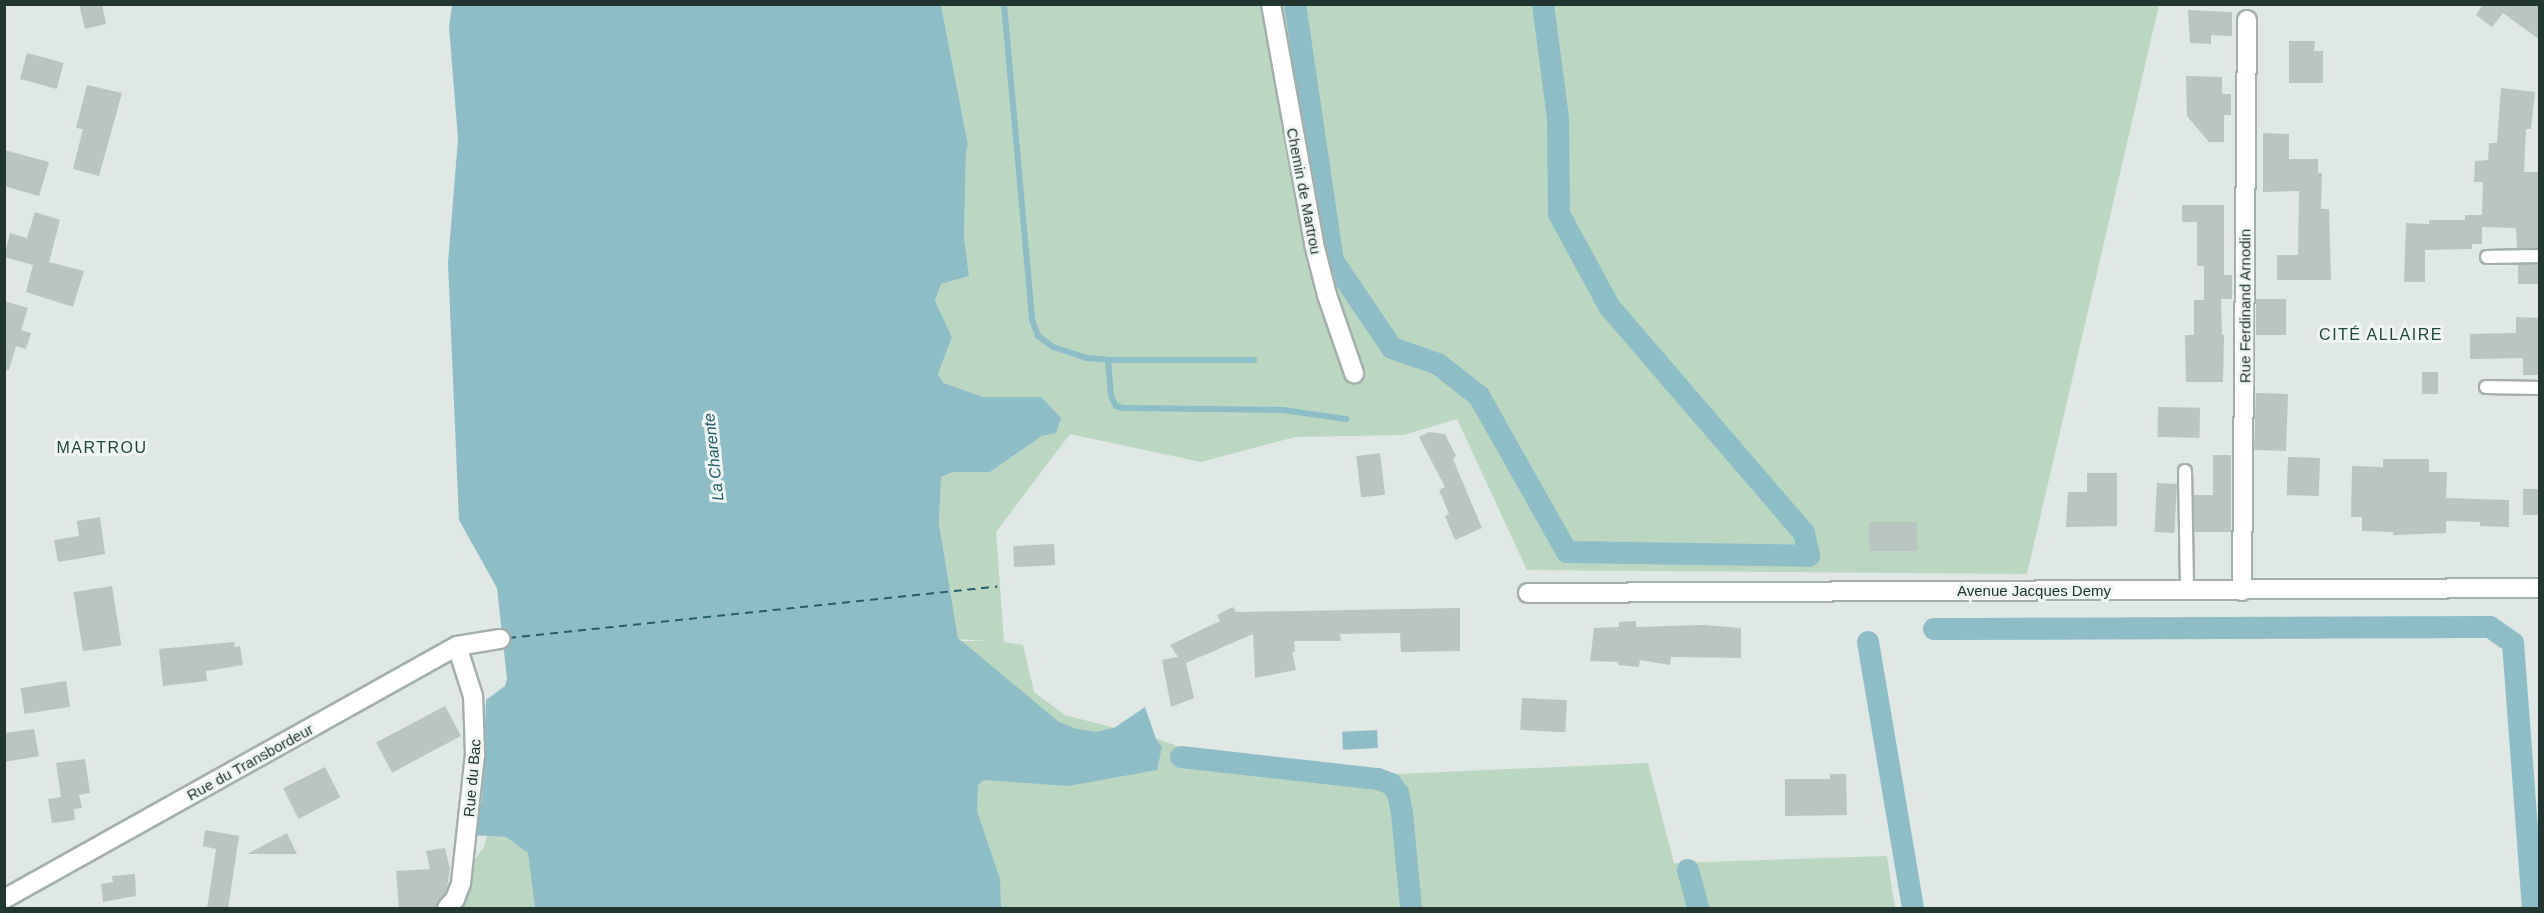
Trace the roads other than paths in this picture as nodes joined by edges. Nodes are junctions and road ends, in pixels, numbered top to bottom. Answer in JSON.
{"nodes":[{"id":1,"x":1271,"y":4,"type":"edge"},
{"id":2,"x":2247,"y":20,"type":"dead end"},
{"id":3,"x":2487,"y":256,"type":"dead end"},
{"id":4,"x":2540,"y":256,"type":"edge"},
{"id":5,"x":1354,"y":373,"type":"dead end"},
{"id":6,"x":2486,"y":387,"type":"dead end"},
{"id":7,"x":2540,"y":388,"type":"edge"},
{"id":8,"x":2185,"y":471,"type":"dead end"},
{"id":9,"x":2540,"y":588,"type":"edge"},
{"id":10,"x":2187,"y":591,"type":"junction"},
{"id":11,"x":2242,"y":591,"type":"junction"},
{"id":12,"x":1528,"y":593,"type":"dead end"},
{"id":13,"x":500,"y":639,"type":"dead end"},
{"id":14,"x":457,"y":646,"type":"junction"},
{"id":15,"x":4,"y":899,"type":"edge"},
{"id":16,"x":447,"y":909,"type":"edge"}],
"edges":[{"from":1,"to":5,"type":"street","name":"Chemin de Martrou"},
{"from":2,"to":11,"type":"street","name":"Rue Ferdinand Arnodin"},
{"from":3,"to":4,"type":"lane"},
{"from":6,"to":7,"type":"lane"},
{"from":8,"to":10,"type":"lane"},
{"from":9,"to":11,"type":"street","name":"Avenue Jacques Demy"},
{"from":10,"to":11,"type":"street","name":"Avenue Jacques Demy"},
{"from":10,"to":12,"type":"street","name":"Avenue Jacques Demy"},
{"from":13,"to":14,"type":"street","name":"Rue du Transbordeur"},
{"from":14,"to":15,"type":"street","name":"Rue du Transbordeur"},
{"from":14,"to":16,"type":"street","name":"Rue du Bac"}]}
